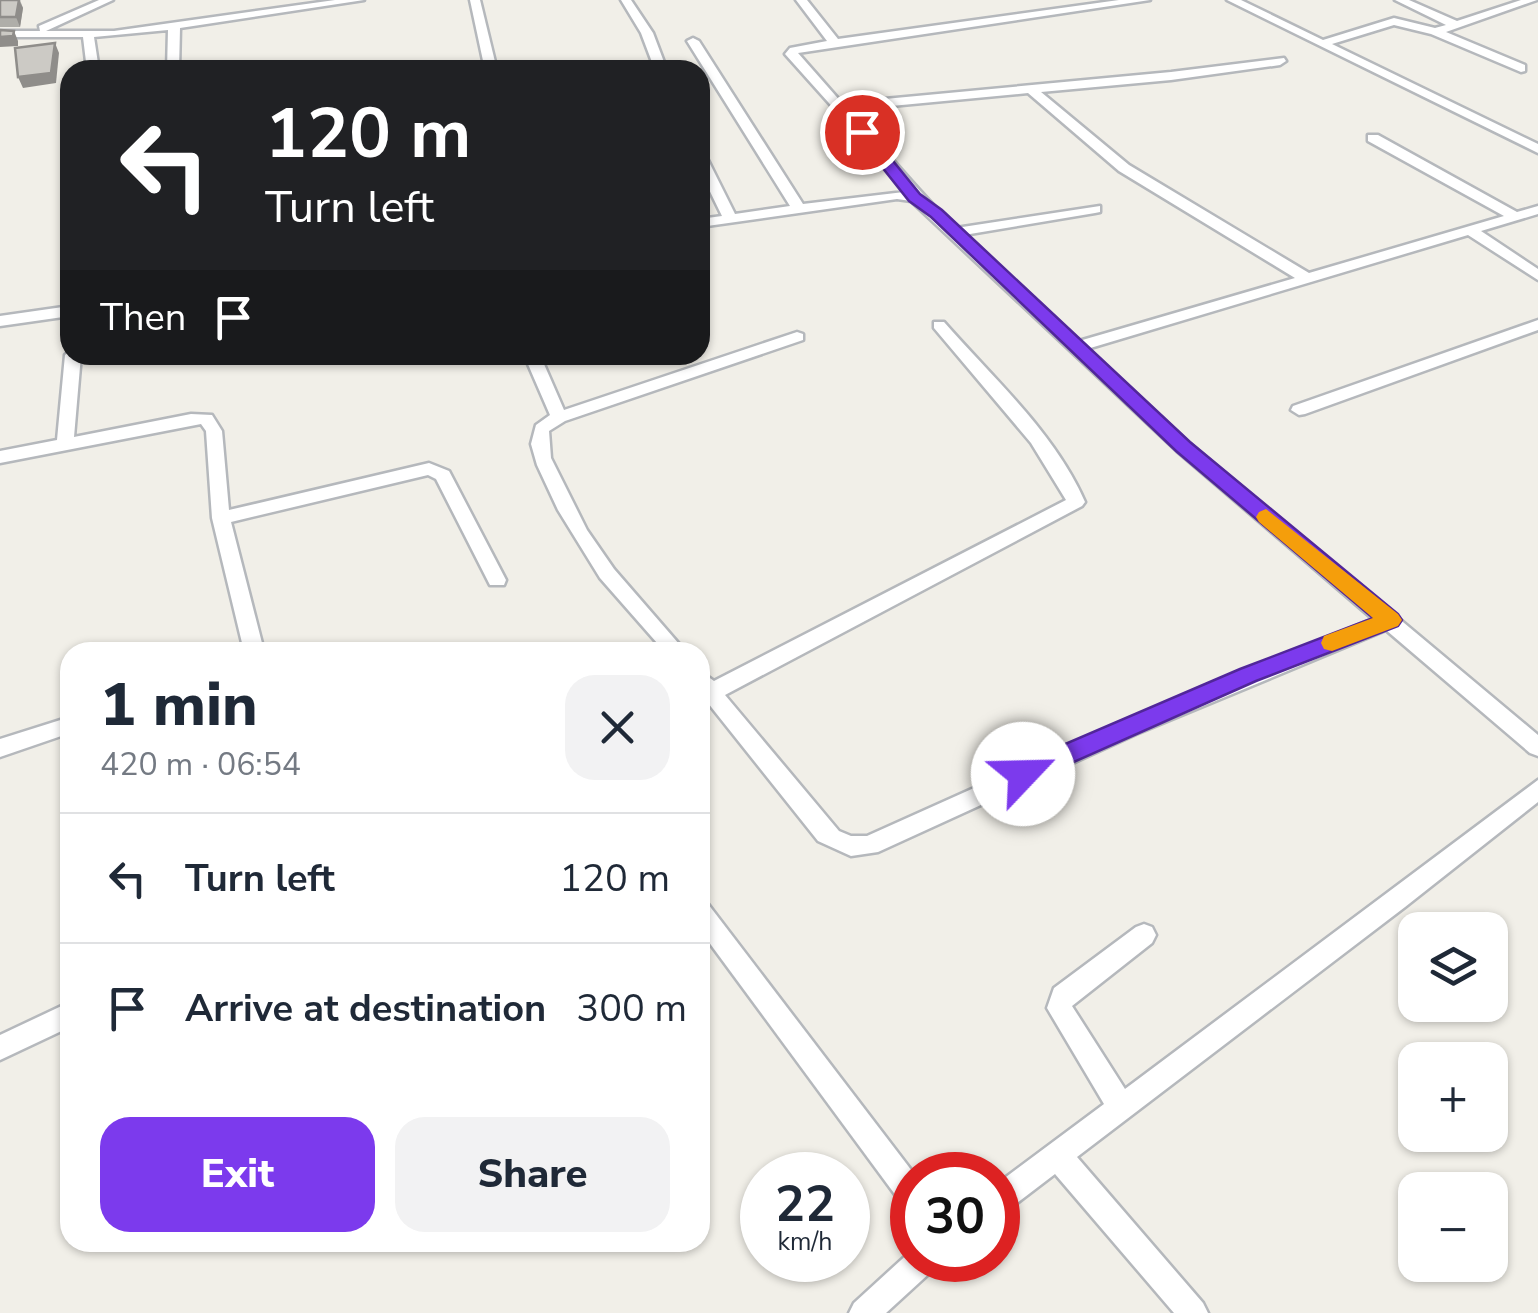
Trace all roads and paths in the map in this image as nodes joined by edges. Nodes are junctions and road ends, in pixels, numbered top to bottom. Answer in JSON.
{"nodes":[{"id":1,"x":108,"y":0,"type":"edge"},
{"id":2,"x":359,"y":0,"type":"edge"},
{"id":3,"x":475,"y":0,"type":"edge"},
{"id":4,"x":626,"y":0,"type":"edge"},
{"id":5,"x":801,"y":0,"type":"edge"},
{"id":6,"x":1145,"y":0,"type":"edge"},
{"id":7,"x":1232,"y":0,"type":"edge"},
{"id":8,"x":1400,"y":0,"type":"edge"},
{"id":9,"x":1532,"y":0,"type":"edge"},
{"id":10,"x":92,"y":3,"type":"edge"},
{"id":11,"x":1458,"y":25,"type":"junction"},
{"id":12,"x":174,"y":27,"type":"junction"},
{"id":13,"x":32,"y":32,"type":"junction"},
{"id":14,"x":1435,"y":32,"type":"junction"},
{"id":15,"x":0,"y":34,"type":"edge"},
{"id":16,"x":88,"y":34,"type":"junction"},
{"id":17,"x":693,"y":41,"type":"dead end"},
{"id":18,"x":835,"y":43,"type":"junction"},
{"id":19,"x":1321,"y":44,"type":"junction"},
{"id":20,"x":92,"y":60,"type":"edge"},
{"id":21,"x":172,"y":60,"type":"edge"},
{"id":22,"x":488,"y":60,"type":"edge"},
{"id":23,"x":657,"y":60,"type":"edge"},
{"id":24,"x":705,"y":60,"type":"edge"},
{"id":25,"x":1280,"y":60,"type":"dead end"},
{"id":26,"x":710,"y":68,"type":"edge"},
{"id":27,"x":1521,"y":68,"type":"dead end"},
{"id":28,"x":1029,"y":88,"type":"junction"},
{"id":29,"x":838,"y":107,"type":"junction"},
{"id":30,"x":1373,"y":138,"type":"dead end"},
{"id":31,"x":1538,"y":149,"type":"edge"},
{"id":32,"x":710,"y":178,"type":"edge"},
{"id":33,"x":914,"y":198,"type":"junction"},
{"id":34,"x":799,"y":209,"type":"junction"},
{"id":35,"x":1095,"y":209,"type":"dead end"},
{"id":36,"x":1538,"y":210,"type":"edge"},
{"id":37,"x":1516,"y":217,"type":"junction"},
{"id":38,"x":730,"y":219,"type":"junction"},
{"id":39,"x":710,"y":222,"type":"edge"},
{"id":40,"x":955,"y":232,"type":"junction"},
{"id":41,"x":1472,"y":232,"type":"junction"},
{"id":42,"x":1538,"y":276,"type":"edge"},
{"id":43,"x":1309,"y":280,"type":"junction"},
{"id":44,"x":60,"y":312,"type":"edge"},
{"id":45,"x":0,"y":320,"type":"edge"},
{"id":46,"x":1538,"y":324,"type":"edge"},
{"id":47,"x":940,"y":326,"type":"dead end"},
{"id":48,"x":796,"y":337,"type":"dead end"},
{"id":49,"x":1077,"y":347,"type":"junction"},
{"id":50,"x":72,"y":365,"type":"edge"},
{"id":51,"x":536,"y":365,"type":"edge"},
{"id":52,"x":1299,"y":410,"type":"dead end"},
{"id":53,"x":559,"y":418,"type":"junction"},
{"id":54,"x":65,"y":445,"type":"junction"},
{"id":55,"x":0,"y":457,"type":"edge"},
{"id":56,"x":221,"y":518,"type":"junction"},
{"id":57,"x":497,"y":580,"type":"dead end"},
{"id":58,"x":1390,"y":620,"type":"junction"},
{"id":59,"x":253,"y":642,"type":"edge"},
{"id":60,"x":667,"y":642,"type":"edge"},
{"id":61,"x":710,"y":687,"type":"edge"},
{"id":62,"x":710,"y":697,"type":"edge"},
{"id":63,"x":60,"y":728,"type":"edge"},
{"id":64,"x":1538,"y":747,"type":"edge"},
{"id":65,"x":0,"y":748,"type":"edge"},
{"id":66,"x":1538,"y":789,"type":"edge"},
{"id":67,"x":710,"y":924,"type":"edge"},
{"id":68,"x":1144,"y":936,"type":"dead end"},
{"id":69,"x":60,"y":1019,"type":"edge"},
{"id":70,"x":0,"y":1048,"type":"edge"},
{"id":71,"x":1121,"y":1108,"type":"junction"},
{"id":72,"x":1058,"y":1155,"type":"junction"},
{"id":73,"x":890,"y":1165,"type":"edge"},
{"id":74,"x":1020,"y":1184,"type":"edge"},
{"id":75,"x":899,"y":1282,"type":"edge"},
{"id":76,"x":864,"y":1313,"type":"edge"},
{"id":77,"x":1193,"y":1313,"type":"edge"}],
"edges":[{"from":1,"to":10,"type":"street"},
{"from":2,"to":12,"type":"street"},
{"from":3,"to":22,"type":"street"},
{"from":4,"to":23,"type":"street"},
{"from":5,"to":18,"type":"street"},
{"from":6,"to":18,"type":"street"},
{"from":7,"to":19,"type":"street"},
{"from":8,"to":11,"type":"street"},
{"from":9,"to":11,"type":"street"},
{"from":10,"to":13,"type":"street"},
{"from":11,"to":14,"type":"street"},
{"from":12,"to":16,"type":"street"},
{"from":12,"to":21,"type":"street"},
{"from":13,"to":15,"type":"street"},
{"from":13,"to":16,"type":"street"},
{"from":14,"to":19,"type":"street"},
{"from":14,"to":27,"type":"street"},
{"from":16,"to":20,"type":"street"},
{"from":17,"to":24,"type":"street"},
{"from":18,"to":29,"type":"street"},
{"from":19,"to":31,"type":"street"},
{"from":25,"to":28,"type":"street"},
{"from":26,"to":34,"type":"street"},
{"from":28,"to":29,"type":"street"},
{"from":28,"to":43,"type":"street"},
{"from":29,"to":33,"type":"street"},
{"from":30,"to":37,"type":"street"},
{"from":32,"to":38,"type":"street"},
{"from":33,"to":34,"type":"street"},
{"from":33,"to":40,"type":"street"},
{"from":34,"to":38,"type":"street"},
{"from":35,"to":40,"type":"street"},
{"from":36,"to":37,"type":"street"},
{"from":37,"to":41,"type":"street"},
{"from":38,"to":39,"type":"street"},
{"from":40,"to":49,"type":"street"},
{"from":41,"to":42,"type":"street"},
{"from":41,"to":43,"type":"street"},
{"from":43,"to":49,"type":"street"},
{"from":44,"to":45,"type":"street"},
{"from":46,"to":52,"type":"street"},
{"from":47,"to":61,"type":"street"},
{"from":48,"to":53,"type":"street"},
{"from":49,"to":58,"type":"street"},
{"from":50,"to":54,"type":"street"},
{"from":51,"to":53,"type":"street"},
{"from":53,"to":60,"type":"street"},
{"from":54,"to":55,"type":"street"},
{"from":54,"to":56,"type":"street"},
{"from":56,"to":57,"type":"street"},
{"from":56,"to":59,"type":"street"},
{"from":58,"to":62,"type":"street"},
{"from":58,"to":64,"type":"street"},
{"from":63,"to":65,"type":"street"},
{"from":66,"to":71,"type":"street"},
{"from":67,"to":73,"type":"street"},
{"from":68,"to":71,"type":"street"},
{"from":69,"to":70,"type":"street"},
{"from":71,"to":72,"type":"street"},
{"from":72,"to":74,"type":"street"},
{"from":72,"to":77,"type":"street"},
{"from":75,"to":76,"type":"street"}]}
